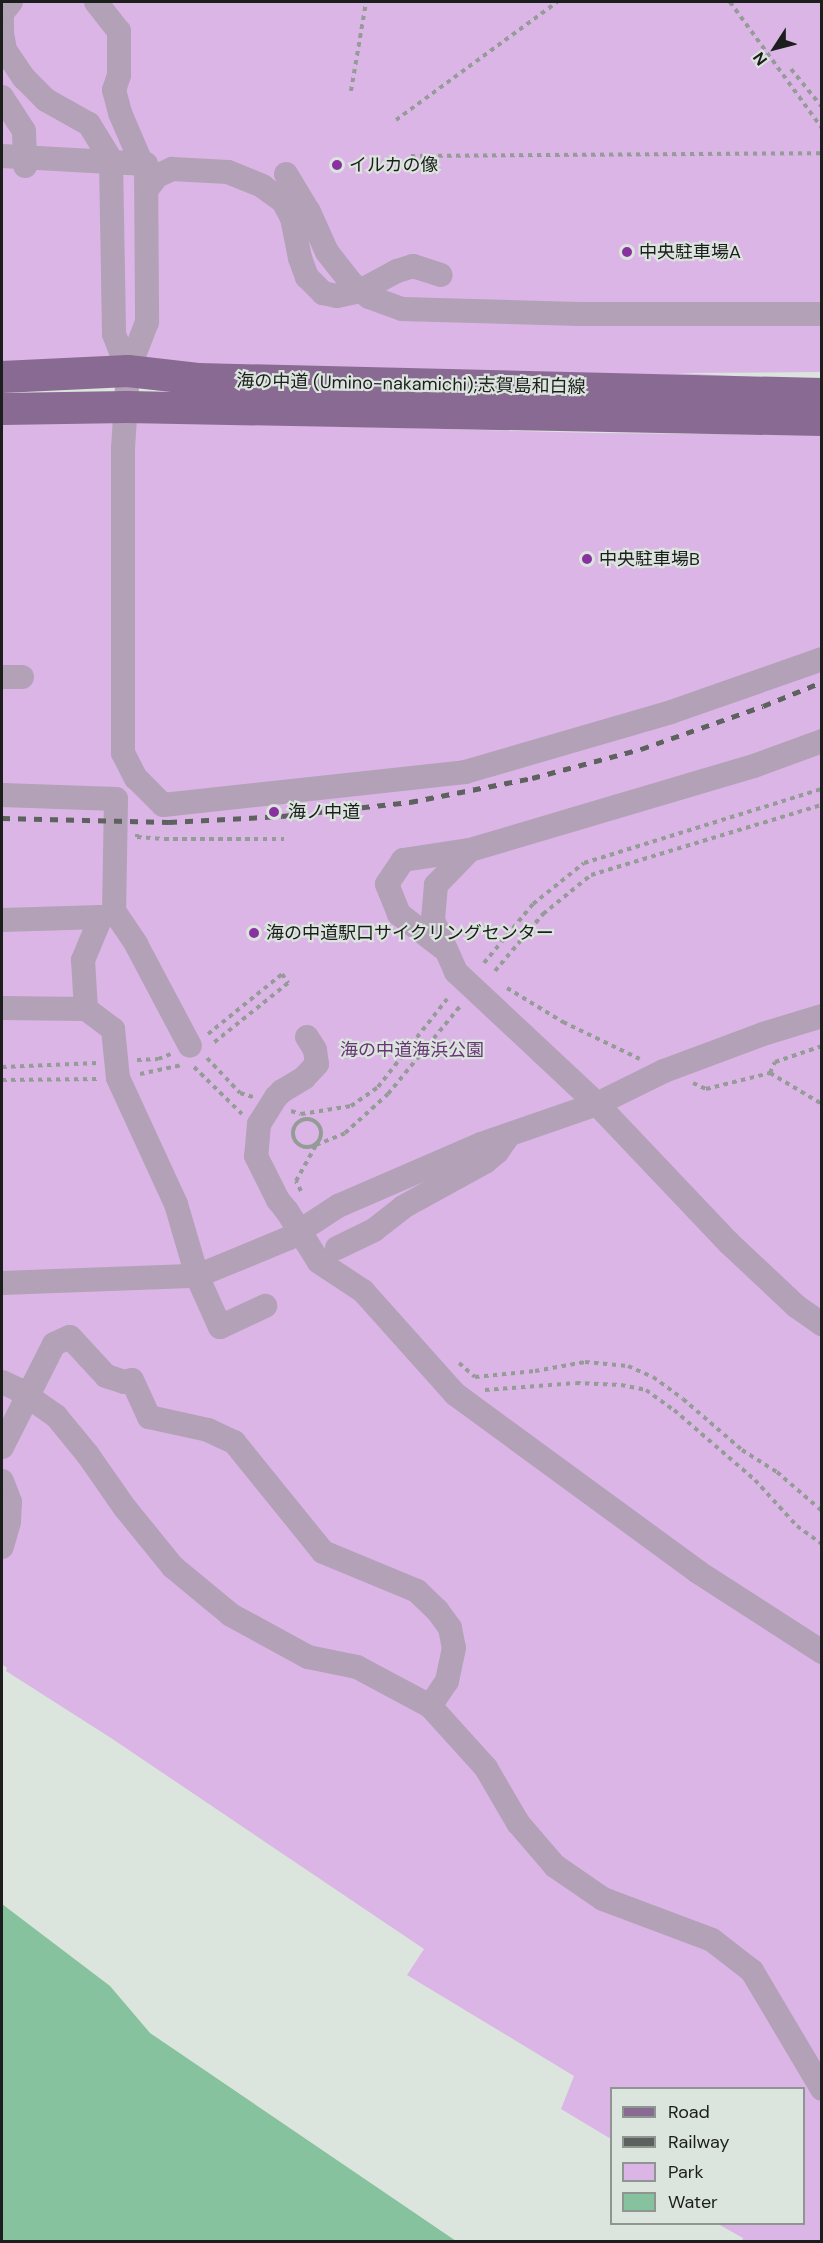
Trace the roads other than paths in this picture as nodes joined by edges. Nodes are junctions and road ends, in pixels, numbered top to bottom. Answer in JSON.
{"nodes":[{"id":1,"x":11,"y":2,"type":"edge"},
{"id":2,"x":96,"y":2,"type":"edge"},
{"id":3,"x":2,"y":97,"type":"edge"},
{"id":4,"x":2,"y":156,"type":"edge"},
{"id":5,"x":111,"y":160,"type":"junction"},
{"id":6,"x":26,"y":162,"type":"junction"},
{"id":7,"x":144,"y":164,"type":"junction"},
{"id":8,"x":286,"y":174,"type":"dead end"},
{"id":9,"x":147,"y":189,"type":"junction"},
{"id":10,"x":441,"y":275,"type":"dead end"},
{"id":11,"x":360,"y":291,"type":"junction"},
{"id":12,"x":822,"y":314,"type":"edge"},
{"id":13,"x":128,"y":371,"type":"junction"},
{"id":14,"x":2,"y":376,"type":"edge"},
{"id":15,"x":822,"y":394,"type":"edge"},
{"id":16,"x":127,"y":407,"type":"junction"},
{"id":17,"x":2,"y":409,"type":"edge"},
{"id":18,"x":822,"y":420,"type":"edge"},
{"id":19,"x":822,"y":659,"type":"edge"},
{"id":20,"x":822,"y":741,"type":"edge"},
{"id":21,"x":2,"y":795,"type":"edge"},
{"id":22,"x":470,"y":850,"type":"junction"},
{"id":23,"x":403,"y":861,"type":"junction"},
{"id":24,"x":436,"y":885,"type":"junction"},
{"id":25,"x":107,"y":914,"type":"junction"},
{"id":26,"x":2,"y":920,"type":"edge"},
{"id":27,"x":443,"y":948,"type":"junction"},
{"id":28,"x":2,"y":1008,"type":"edge"},
{"id":29,"x":86,"y":1009,"type":"junction"},
{"id":30,"x":822,"y":1016,"type":"edge"},
{"id":31,"x":307,"y":1037,"type":"dead end"},
{"id":32,"x":197,"y":1050,"type":"road end"},
{"id":33,"x":597,"y":1104,"type":"junction"},
{"id":34,"x":509,"y":1134,"type":"junction"},
{"id":35,"x":337,"y":1248,"type":"dead end"},
{"id":36,"x":197,"y":1276,"type":"junction"},
{"id":37,"x":2,"y":1283,"type":"edge"},
{"id":38,"x":265,"y":1306,"type":"dead end"},
{"id":39,"x":822,"y":1324,"type":"edge"},
{"id":40,"x":2,"y":1382,"type":"edge"},
{"id":41,"x":29,"y":1396,"type":"junction"},
{"id":42,"x":2,"y":1447,"type":"edge"},
{"id":43,"x":2,"y":1481,"type":"edge"},
{"id":44,"x":2,"y":1547,"type":"edge"},
{"id":45,"x":822,"y":1652,"type":"edge"},
{"id":46,"x":430,"y":1706,"type":"junction"},
{"id":47,"x":822,"y":2089,"type":"edge"}],
"edges":[{"from":1,"to":5,"type":"street"},
{"from":2,"to":7,"type":"street"},
{"from":3,"to":6,"type":"street"},
{"from":4,"to":6,"type":"street"},
{"from":5,"to":6,"type":"street"},
{"from":5,"to":7,"type":"street"},
{"from":5,"to":13,"type":"street"},
{"from":7,"to":9,"type":"street"},
{"from":8,"to":11,"type":"street"},
{"from":9,"to":11,"type":"street"},
{"from":9,"to":13,"type":"street"},
{"from":10,"to":11,"type":"street"},
{"from":11,"to":12,"type":"street"},
{"from":13,"to":14,"type":"main road","name":"海の中道 (Umino-nakamichi);志賀島和白線"},
{"from":13,"to":15,"type":"main road","name":"海の中道 (Umino-nakamichi);志賀島和白線"},
{"from":13,"to":16,"type":"street"},
{"from":16,"to":17,"type":"main road","name":"海の中道 (Umino-nakamichi);志賀島和白線"},
{"from":16,"to":18,"type":"main road","name":"海の中道 (Umino-nakamichi);志賀島和白線"},
{"from":16,"to":19,"type":"street"},
{"from":20,"to":22,"type":"street"},
{"from":21,"to":25,"type":"street"},
{"from":22,"to":23,"type":"street"},
{"from":22,"to":24,"type":"street"},
{"from":23,"to":24,"type":"street"},
{"from":23,"to":27,"type":"street"},
{"from":24,"to":27,"type":"street"},
{"from":25,"to":26,"type":"street"},
{"from":25,"to":29,"type":"street"},
{"from":25,"to":32,"type":"street"},
{"from":27,"to":33,"type":"street"},
{"from":28,"to":29,"type":"street"},
{"from":29,"to":36,"type":"street"},
{"from":30,"to":33,"type":"street"},
{"from":31,"to":45,"type":"street"},
{"from":33,"to":34,"type":"street"},
{"from":33,"to":39,"type":"street"},
{"from":34,"to":35,"type":"street"},
{"from":34,"to":36,"type":"street","bridge":true},
{"from":36,"to":37,"type":"street"},
{"from":36,"to":38,"type":"street"},
{"from":40,"to":41,"type":"street"},
{"from":41,"to":42,"type":"street"},
{"from":41,"to":46,"type":"street"},
{"from":41,"to":46,"type":"street"},
{"from":43,"to":44,"type":"street"},
{"from":46,"to":47,"type":"street"}]}
